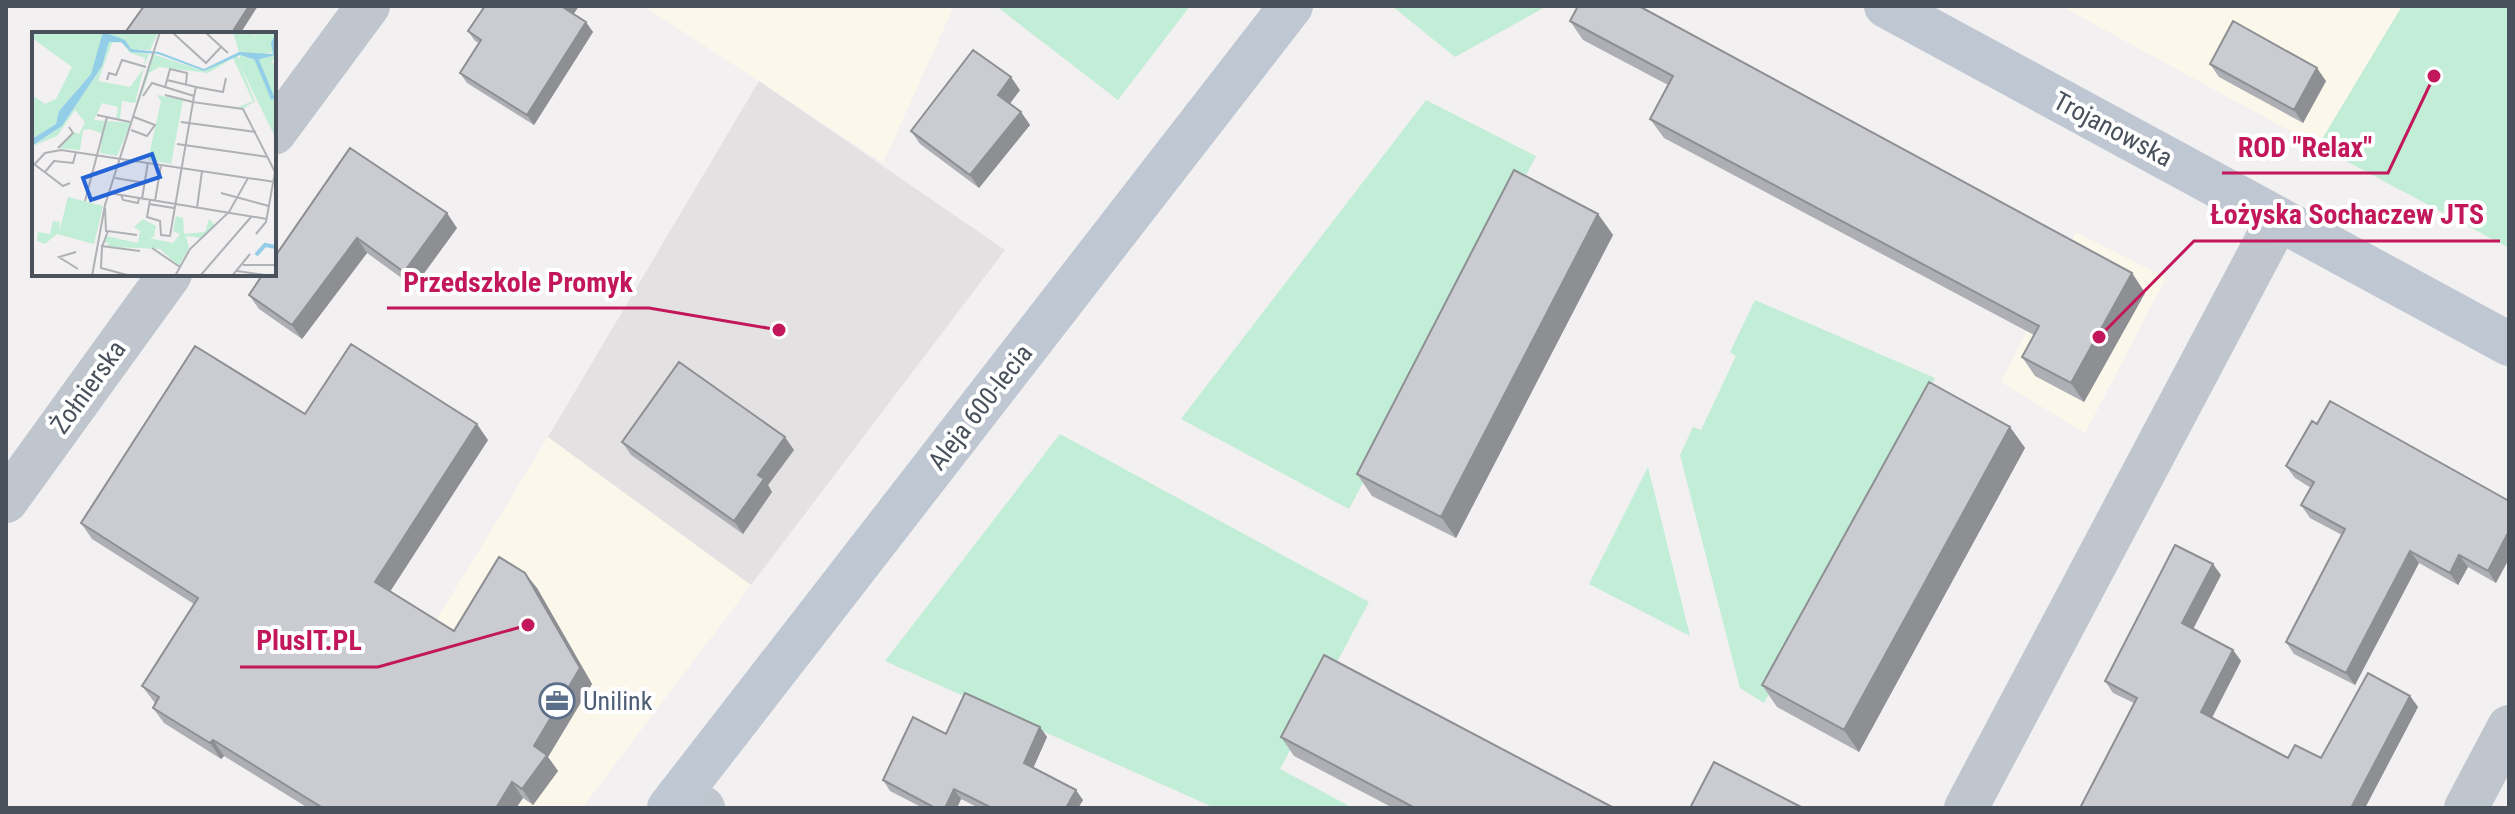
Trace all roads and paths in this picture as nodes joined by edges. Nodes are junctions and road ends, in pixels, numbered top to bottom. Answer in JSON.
{"nodes":[{"id":1,"x":368,"y":6,"type":"edge"},
{"id":2,"x":1291,"y":6,"type":"edge"},
{"id":3,"x":1886,"y":6,"type":"edge"},
{"id":4,"x":276,"y":130,"type":"edge"},
{"id":5,"x":2278,"y":219,"type":"junction"},
{"id":6,"x":169,"y":276,"type":"edge"},
{"id":7,"x":2509,"y":344,"type":"edge"},
{"id":8,"x":6,"y":501,"type":"edge"},
{"id":9,"x":2509,"y":727,"type":"edge"},
{"id":10,"x":684,"y":804,"type":"edge"},
{"id":11,"x":1966,"y":808,"type":"edge"},
{"id":12,"x":2466,"y":808,"type":"edge"}],
"edges":[{"from":1,"to":4,"type":"street"},
{"from":2,"to":10,"type":"main road","name":"Aleja 600-lecia"},
{"from":3,"to":5,"type":"main road","name":"Trojanowska"},
{"from":5,"to":7,"type":"main road","name":"Trojanowska"},
{"from":5,"to":11,"type":"street"},
{"from":6,"to":8,"type":"street","name":"Żołnierska"},
{"from":9,"to":12,"type":"street"}]}
